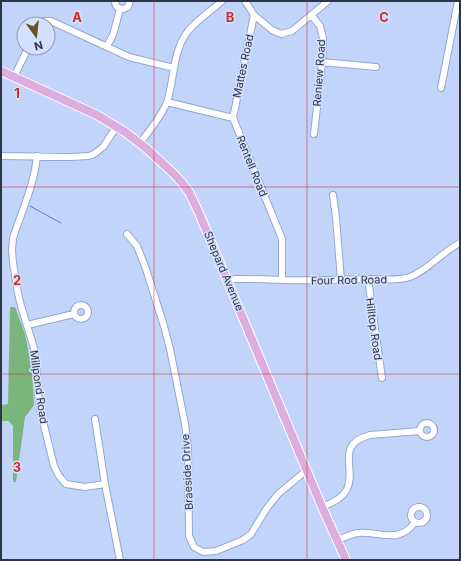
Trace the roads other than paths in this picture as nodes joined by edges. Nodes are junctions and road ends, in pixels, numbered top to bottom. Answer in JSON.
{"nodes":[{"id":1,"x":115,"y":1,"type":"edge"},
{"id":2,"x":130,"y":1,"type":"edge"},
{"id":3,"x":222,"y":1,"type":"edge"},
{"id":4,"x":245,"y":1,"type":"edge"},
{"id":5,"x":328,"y":1,"type":"edge"},
{"id":6,"x":458,"y":1,"type":"edge"},
{"id":7,"x":120,"y":9,"type":"junction"},
{"id":8,"x":254,"y":14,"type":"junction"},
{"id":9,"x":310,"y":15,"type":"junction"},
{"id":10,"x":56,"y":23,"type":"edge"},
{"id":11,"x":108,"y":46,"type":"junction"},
{"id":12,"x":24,"y":56,"type":"edge"},
{"id":13,"x":322,"y":62,"type":"junction"},
{"id":14,"x":376,"y":67,"type":"dead end"},
{"id":15,"x":174,"y":68,"type":"junction"},
{"id":16,"x":1,"y":71,"type":"edge"},
{"id":17,"x":14,"y":77,"type":"junction"},
{"id":18,"x":441,"y":88,"type":"dead end"},
{"id":19,"x":167,"y":102,"type":"junction"},
{"id":20,"x":232,"y":118,"type":"junction"},
{"id":21,"x":117,"y":126,"type":"junction"},
{"id":22,"x":314,"y":134,"type":"dead end"},
{"id":23,"x":140,"y":143,"type":"junction"},
{"id":24,"x":1,"y":156,"type":"edge"},
{"id":25,"x":37,"y":156,"type":"junction"},
{"id":26,"x":333,"y":195,"type":"dead end"},
{"id":27,"x":127,"y":234,"type":"dead end"},
{"id":28,"x":460,"y":242,"type":"edge"},
{"id":29,"x":368,"y":279,"type":"junction"},
{"id":30,"x":282,"y":280,"type":"junction"},
{"id":31,"x":341,"y":280,"type":"junction"},
{"id":32,"x":228,"y":281,"type":"junction"},
{"id":33,"x":74,"y":314,"type":"dead end"},
{"id":34,"x":27,"y":325,"type":"junction"},
{"id":35,"x":382,"y":378,"type":"dead end"},
{"id":36,"x":95,"y":419,"type":"dead end"},
{"id":37,"x":420,"y":431,"type":"dead end"},
{"id":38,"x":306,"y":470,"type":"junction"},
{"id":39,"x":105,"y":484,"type":"junction"},
{"id":40,"x":322,"y":507,"type":"junction"},
{"id":41,"x":415,"y":522,"type":"dead end"},
{"id":42,"x":337,"y":540,"type":"junction"},
{"id":43,"x":120,"y":560,"type":"edge"},
{"id":44,"x":346,"y":560,"type":"edge"}],
"edges":[{"from":1,"to":7,"type":"street"},
{"from":2,"to":7,"type":"street"},
{"from":3,"to":15,"type":"street"},
{"from":4,"to":8,"type":"street"},
{"from":5,"to":9,"type":"street"},
{"from":6,"to":18,"type":"street"},
{"from":7,"to":11,"type":"street"},
{"from":8,"to":9,"type":"street"},
{"from":8,"to":20,"type":"street","name":"Mattes Road"},
{"from":9,"to":13,"type":"street","name":"Reniew Road"},
{"from":10,"to":11,"type":"street"},
{"from":11,"to":15,"type":"street"},
{"from":12,"to":17,"type":"street"},
{"from":13,"to":14,"type":"street"},
{"from":13,"to":22,"type":"street","name":"Reniew Road"},
{"from":15,"to":19,"type":"street"},
{"from":16,"to":17,"type":"main road","name":"Shepard Avenue"},
{"from":17,"to":21,"type":"main road","name":"Shepard Avenue"},
{"from":19,"to":20,"type":"street"},
{"from":19,"to":23,"type":"street"},
{"from":20,"to":30,"type":"street","name":"Rentell Road"},
{"from":21,"to":23,"type":"main road","name":"Shepard Avenue"},
{"from":21,"to":25,"type":"street"},
{"from":23,"to":32,"type":"main road","name":"Shepard Avenue"},
{"from":24,"to":25,"type":"street"},
{"from":25,"to":34,"type":"street","name":"Millpond Road"},
{"from":26,"to":31,"type":"street"},
{"from":27,"to":38,"type":"street","name":"Braeside Drive"},
{"from":28,"to":29,"type":"street","name":"Four Rod Road"},
{"from":29,"to":31,"type":"street","name":"Four Rod Road"},
{"from":29,"to":35,"type":"street","name":"Hilltop Road"},
{"from":30,"to":31,"type":"street","name":"Four Rod Road"},
{"from":30,"to":32,"type":"street","name":"Four Rod Road"},
{"from":32,"to":38,"type":"main road","name":"Shepard Avenue"},
{"from":33,"to":34,"type":"street"},
{"from":34,"to":39,"type":"street","name":"Millpond Road"},
{"from":36,"to":39,"type":"street"},
{"from":37,"to":40,"type":"street"},
{"from":38,"to":40,"type":"main road","name":"Shepard Avenue"},
{"from":39,"to":43,"type":"street"},
{"from":40,"to":42,"type":"main road","name":"Shepard Avenue"},
{"from":41,"to":42,"type":"street"},
{"from":42,"to":44,"type":"main road","name":"Shepard Avenue"}]}
